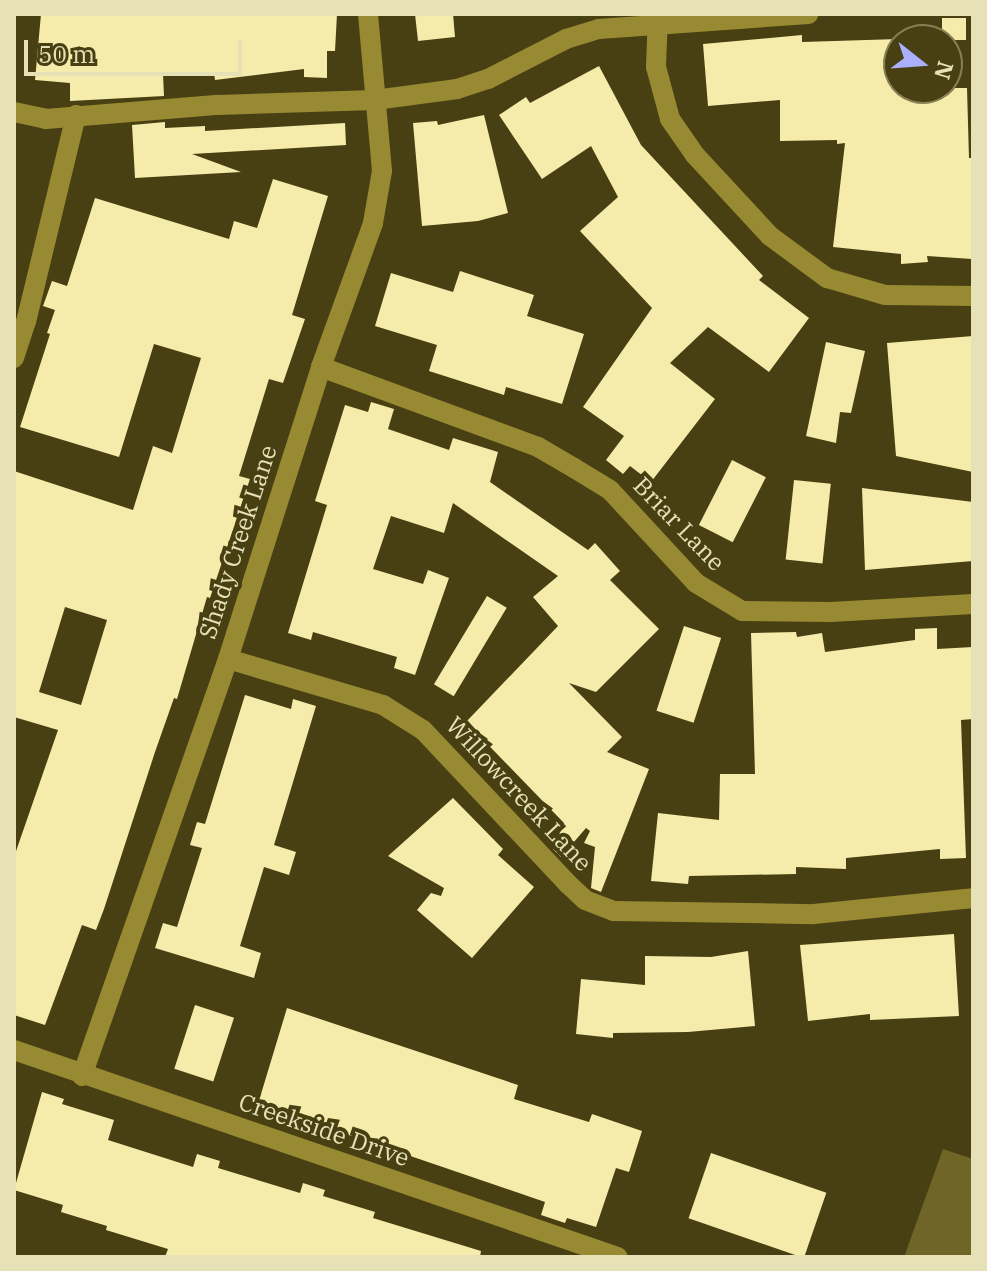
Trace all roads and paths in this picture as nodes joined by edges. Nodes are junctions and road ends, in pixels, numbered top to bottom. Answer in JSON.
{"nodes":[{"id":1,"x":368,"y":14,"type":"edge"},
{"id":2,"x":808,"y":14,"type":"edge"},
{"id":3,"x":659,"y":19,"type":"edge"},
{"id":4,"x":375,"y":100,"type":"junction"},
{"id":5,"x":14,"y":112,"type":"edge"},
{"id":6,"x":76,"y":115,"type":"junction"},
{"id":7,"x":973,"y":296,"type":"edge"},
{"id":8,"x":14,"y":358,"type":"edge"},
{"id":9,"x":321,"y":367,"type":"junction"},
{"id":10,"x":973,"y":604,"type":"edge"},
{"id":11,"x":228,"y":659,"type":"junction"},
{"id":12,"x":973,"y":898,"type":"edge"},
{"id":13,"x":14,"y":1050,"type":"edge"},
{"id":14,"x":82,"y":1076,"type":"junction"},
{"id":15,"x":618,"y":1257,"type":"edge"}],
"edges":[{"from":1,"to":4,"type":"street","name":"Shady Creek Lane"},
{"from":2,"to":3,"type":"street"},
{"from":3,"to":4,"type":"street"},
{"from":3,"to":7,"type":"street"},
{"from":4,"to":6,"type":"street"},
{"from":4,"to":9,"type":"street","name":"Shady Creek Lane"},
{"from":5,"to":6,"type":"street"},
{"from":6,"to":8,"type":"street"},
{"from":9,"to":10,"type":"street","name":"Briar Lane"},
{"from":9,"to":11,"type":"street","name":"Shady Creek Lane"},
{"from":11,"to":12,"type":"street","name":"Willowcreek Lane"},
{"from":11,"to":14,"type":"street","name":"Shady Creek Lane"},
{"from":13,"to":14,"type":"street","name":"Creekside Drive"},
{"from":14,"to":15,"type":"street","name":"Creekside Drive"}]}
